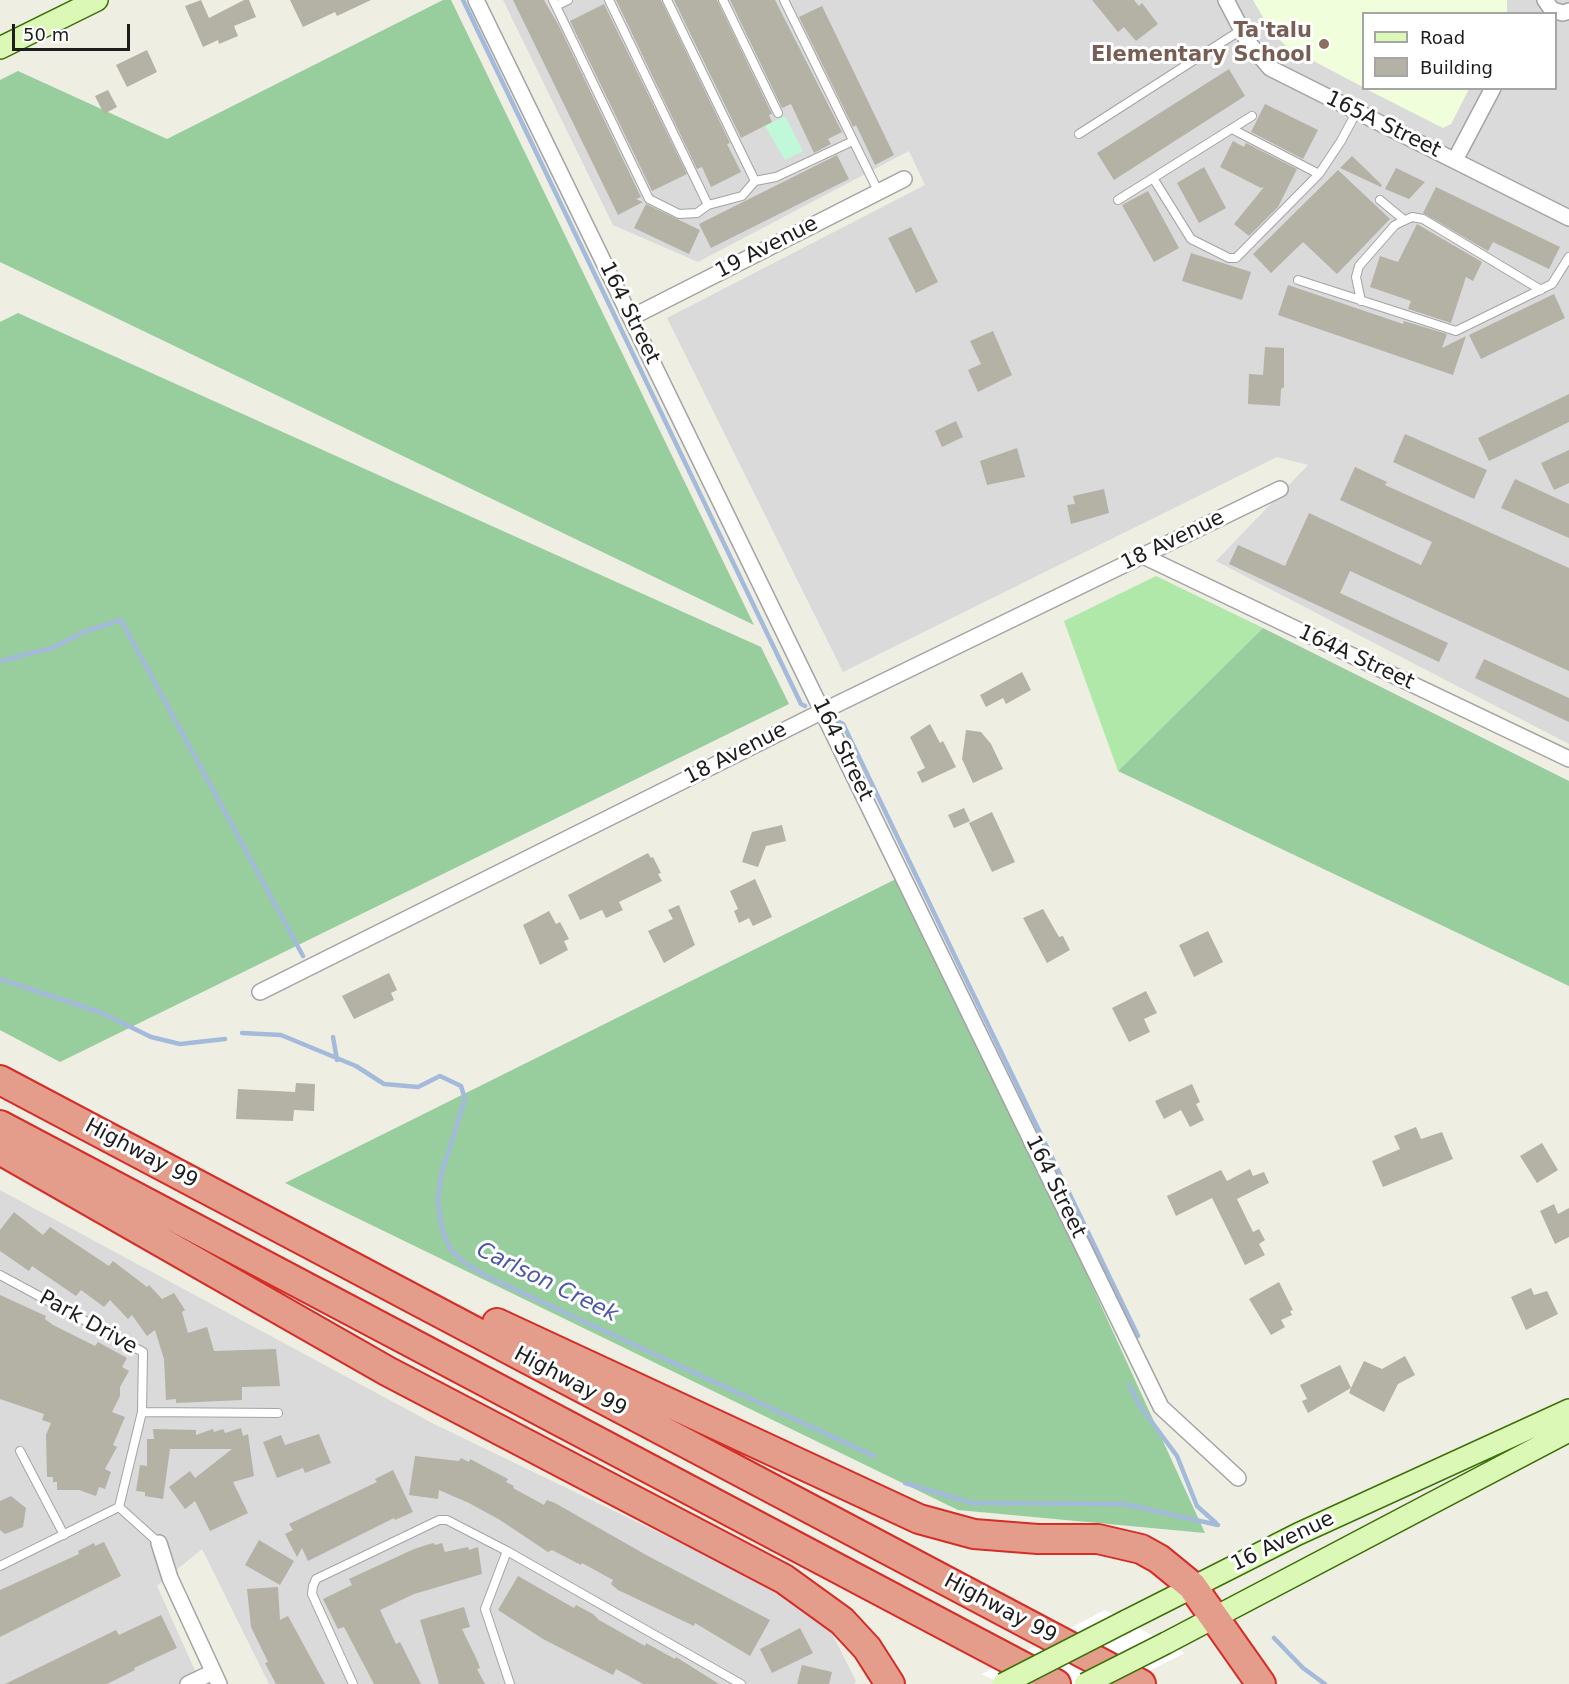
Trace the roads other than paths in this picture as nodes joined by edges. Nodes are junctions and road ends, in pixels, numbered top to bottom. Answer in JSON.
{"nodes":[{"id":1,"x":97,"y":0,"type":"edge"},
{"id":2,"x":476,"y":0,"type":"edge"},
{"id":3,"x":568,"y":0,"type":"edge"},
{"id":4,"x":609,"y":0,"type":"edge"},
{"id":5,"x":667,"y":0,"type":"edge"},
{"id":6,"x":723,"y":0,"type":"edge"},
{"id":7,"x":784,"y":0,"type":"edge"},
{"id":8,"x":1226,"y":0,"type":"edge"},
{"id":9,"x":554,"y":3,"type":"edge"},
{"id":10,"x":1241,"y":30,"type":"junction"},
{"id":11,"x":0,"y":48,"type":"edge"},
{"id":12,"x":1492,"y":90,"type":"edge"},
{"id":13,"x":778,"y":113,"type":"dead end"},
{"id":14,"x":1356,"y":113,"type":"junction"},
{"id":15,"x":1252,"y":116,"type":"dead end"},
{"id":16,"x":1232,"y":129,"type":"junction"},
{"id":17,"x":1079,"y":134,"type":"dead end"},
{"id":18,"x":853,"y":141,"type":"junction"},
{"id":19,"x":1455,"y":160,"type":"junction"},
{"id":20,"x":1319,"y":174,"type":"junction"},
{"id":21,"x":903,"y":178,"type":"dead end"},
{"id":22,"x":1154,"y":178,"type":"junction"},
{"id":23,"x":755,"y":181,"type":"junction"},
{"id":24,"x":878,"y":192,"type":"junction"},
{"id":25,"x":1118,"y":200,"type":"dead end"},
{"id":26,"x":1380,"y":200,"type":"dead end"},
{"id":27,"x":708,"y":205,"type":"junction"},
{"id":28,"x":1403,"y":219,"type":"junction"},
{"id":29,"x":1569,"y":219,"type":"edge"},
{"id":30,"x":1569,"y":257,"type":"edge"},
{"id":31,"x":1298,"y":280,"type":"dead end"},
{"id":32,"x":1541,"y":290,"type":"junction"},
{"id":33,"x":1361,"y":301,"type":"junction"},
{"id":34,"x":632,"y":317,"type":"junction"},
{"id":35,"x":1280,"y":489,"type":"dead end"},
{"id":36,"x":1143,"y":556,"type":"junction"},
{"id":37,"x":823,"y":711,"type":"junction"},
{"id":38,"x":1569,"y":759,"type":"edge"},
{"id":39,"x":260,"y":992,"type":"dead end"},
{"id":40,"x":0,"y":1080,"type":"edge"},
{"id":41,"x":0,"y":1125,"type":"edge"},
{"id":42,"x":0,"y":1150,"type":"edge"},
{"id":43,"x":156,"y":1162,"type":"junction"},
{"id":44,"x":0,"y":1275,"type":"edge"},
{"id":45,"x":1569,"y":1410,"type":"edge"},
{"id":46,"x":142,"y":1412,"type":"junction"},
{"id":47,"x":278,"y":1413,"type":"dead end"},
{"id":48,"x":1569,"y":1431,"type":"edge"},
{"id":49,"x":20,"y":1451,"type":"dead end"},
{"id":50,"x":1238,"y":1478,"type":"dead end"},
{"id":51,"x":118,"y":1507,"type":"junction"},
{"id":52,"x":64,"y":1535,"type":"junction"},
{"id":53,"x":159,"y":1544,"type":"joint"},
{"id":54,"x":507,"y":1551,"type":"junction"},
{"id":55,"x":0,"y":1566,"type":"edge"},
{"id":56,"x":1192,"y":1586,"type":"junction"},
{"id":57,"x":1215,"y":1618,"type":"junction"},
{"id":58,"x":216,"y":1678,"type":"edge"},
{"id":59,"x":188,"y":1684,"type":"edge"},
{"id":60,"x":353,"y":1684,"type":"edge"},
{"id":61,"x":510,"y":1684,"type":"edge"},
{"id":62,"x":741,"y":1684,"type":"edge"},
{"id":63,"x":890,"y":1684,"type":"edge"},
{"id":64,"x":1003,"y":1684,"type":"edge"},
{"id":65,"x":1056,"y":1684,"type":"edge"},
{"id":66,"x":1085,"y":1684,"type":"edge"},
{"id":67,"x":1141,"y":1684,"type":"edge"},
{"id":68,"x":1261,"y":1684,"type":"edge"}],
"edges":[{"from":1,"to":11,"type":"main road"},
{"from":2,"to":34,"type":"street","name":"164 Street"},
{"from":3,"to":9,"type":"lane"},
{"from":4,"to":27,"type":"lane"},
{"from":5,"to":23,"type":"lane"},
{"from":6,"to":13,"type":"lane"},
{"from":7,"to":18,"type":"lane"},
{"from":8,"to":10,"type":"street","name":"165A Street"},
{"from":9,"to":27,"type":"lane"},
{"from":10,"to":14,"type":"street","name":"165A Street"},
{"from":10,"to":17,"type":"lane"},
{"from":12,"to":19,"type":"street"},
{"from":14,"to":19,"type":"street","name":"165A Street"},
{"from":14,"to":20,"type":"lane"},
{"from":15,"to":16,"type":"lane"},
{"from":16,"to":20,"type":"lane"},
{"from":16,"to":22,"type":"lane"},
{"from":18,"to":23,"type":"lane"},
{"from":18,"to":24,"type":"lane"},
{"from":19,"to":29,"type":"street","name":"165A Street"},
{"from":20,"to":22,"type":"lane"},
{"from":21,"to":24,"type":"street","name":"19 Avenue"},
{"from":22,"to":25,"type":"lane"},
{"from":23,"to":27,"type":"lane"},
{"from":24,"to":34,"type":"street","name":"19 Avenue"},
{"from":26,"to":28,"type":"lane"},
{"from":28,"to":32,"type":"lane"},
{"from":28,"to":33,"type":"lane"},
{"from":30,"to":32,"type":"lane"},
{"from":31,"to":33,"type":"lane"},
{"from":32,"to":33,"type":"lane"},
{"from":34,"to":37,"type":"street","name":"164 Street"},
{"from":35,"to":36,"type":"street","name":"18 Avenue"},
{"from":36,"to":37,"type":"street","name":"18 Avenue"},
{"from":36,"to":38,"type":"street","name":"164A Street"},
{"from":37,"to":39,"type":"street","name":"18 Avenue"},
{"from":37,"to":50,"type":"street","name":"164 Street"},
{"from":40,"to":43,"type":"highway","name":"Highway 99"},
{"from":41,"to":65,"type":"highway","name":"Highway 99"},
{"from":42,"to":63,"type":"highway"},
{"from":43,"to":56,"type":"highway"},
{"from":43,"to":67,"type":"highway","name":"Highway 99"},
{"from":44,"to":46,"type":"lane","name":"Park Drive"},
{"from":45,"to":56,"type":"main road","name":"16 Avenue"},
{"from":46,"to":47,"type":"lane"},
{"from":46,"to":51,"type":"lane","name":"Park Drive"},
{"from":48,"to":57,"type":"main road","name":"16 Avenue"},
{"from":49,"to":52,"type":"lane"},
{"from":51,"to":52,"type":"lane"},
{"from":51,"to":53,"type":"lane"},
{"from":52,"to":55,"type":"lane"},
{"from":53,"to":58,"type":"street"},
{"from":54,"to":60,"type":"lane"},
{"from":54,"to":61,"type":"lane"},
{"from":54,"to":62,"type":"lane"},
{"from":56,"to":57,"type":"highway"},
{"from":56,"to":64,"type":"main road","name":"16 Avenue","bridge":true},
{"from":57,"to":66,"type":"main road","name":"16 Avenue","bridge":true},
{"from":57,"to":68,"type":"highway"},
{"from":58,"to":59,"type":"street"}]}
